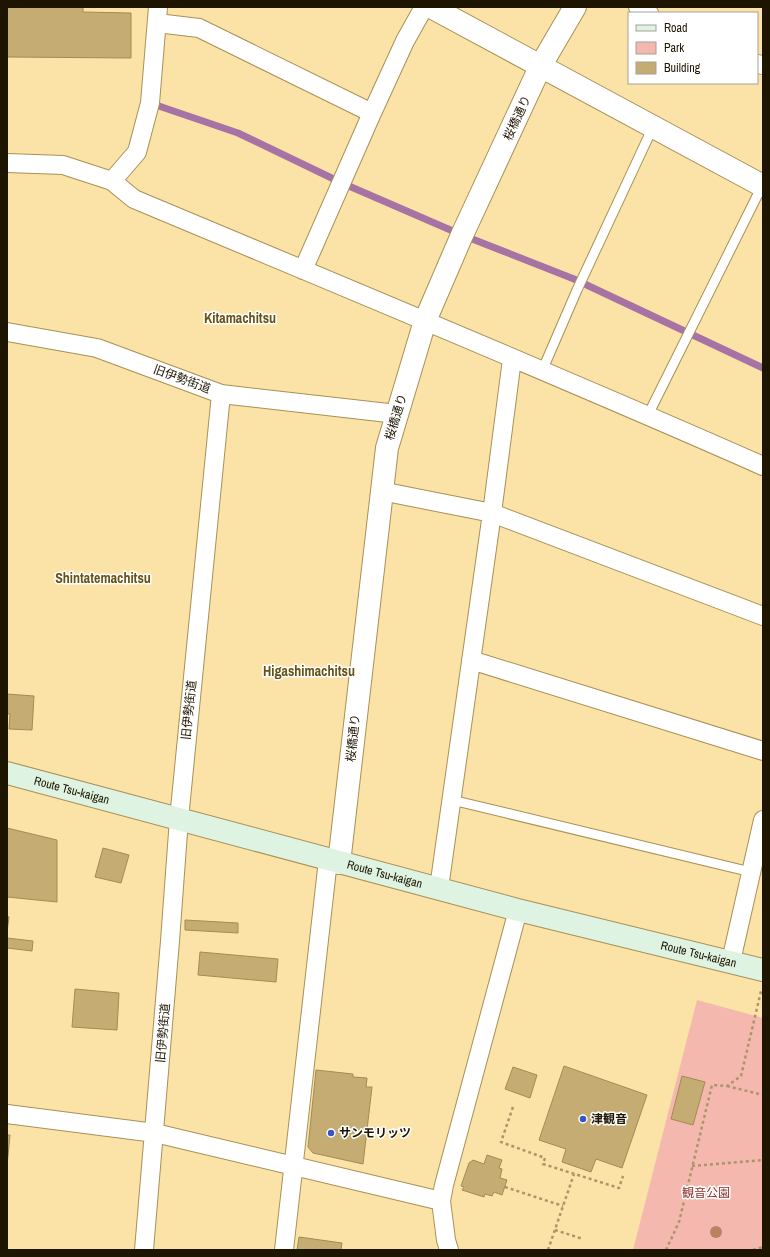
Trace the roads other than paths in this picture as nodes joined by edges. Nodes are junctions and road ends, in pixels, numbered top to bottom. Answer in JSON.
{"nodes":[{"id":1,"x":424,"y":7,"type":"edge"},
{"id":2,"x":431,"y":7,"type":"edge"},
{"id":3,"x":575,"y":7,"type":"edge"},
{"id":4,"x":638,"y":7,"type":"edge"},
{"id":5,"x":647,"y":12,"type":"edge"},
{"id":6,"x":158,"y":15,"type":"edge"},
{"id":7,"x":541,"y":65,"type":"junction"},
{"id":8,"x":372,"y":113,"type":"junction"},
{"id":9,"x":653,"y":127,"type":"junction"},
{"id":10,"x":7,"y":163,"type":"edge"},
{"id":11,"x":112,"y":181,"type":"junction"},
{"id":12,"x":762,"y":186,"type":"edge"},
{"id":13,"x":303,"y":270,"type":"junction"},
{"id":14,"x":425,"y":320,"type":"junction"},
{"id":15,"x":7,"y":332,"type":"edge"},
{"id":16,"x":512,"y":359,"type":"junction"},
{"id":17,"x":542,"y":371,"type":"junction"},
{"id":18,"x":221,"y":394,"type":"junction"},
{"id":19,"x":397,"y":414,"type":"junction"},
{"id":20,"x":648,"y":415,"type":"junction"},
{"id":21,"x":763,"y":466,"type":"edge"},
{"id":22,"x":381,"y":491,"type":"junction"},
{"id":23,"x":492,"y":513,"type":"junction"},
{"id":24,"x":763,"y":616,"type":"edge"},
{"id":25,"x":472,"y":660,"type":"junction"},
{"id":26,"x":763,"y":751,"type":"edge"},
{"id":27,"x":7,"y":773,"type":"edge"},
{"id":28,"x":452,"y":800,"type":"junction"},
{"id":29,"x":179,"y":819,"type":"junction"},
{"id":30,"x":763,"y":820,"type":"edge"},
{"id":31,"x":334,"y":861,"type":"junction"},
{"id":32,"x":751,"y":872,"type":"junction"},
{"id":33,"x":439,"y":888,"type":"junction"},
{"id":34,"x":518,"y":910,"type":"junction"},
{"id":35,"x":731,"y":961,"type":"junction"},
{"id":36,"x":763,"y":970,"type":"edge"},
{"id":37,"x":7,"y":1114,"type":"edge"},
{"id":38,"x":155,"y":1132,"type":"junction"},
{"id":39,"x":293,"y":1166,"type":"junction"},
{"id":40,"x":441,"y":1201,"type":"junction"},
{"id":41,"x":144,"y":1250,"type":"edge"},
{"id":42,"x":284,"y":1250,"type":"edge"},
{"id":43,"x":449,"y":1250,"type":"edge"}],
"edges":[{"from":1,"to":8,"type":"street"},
{"from":2,"to":7,"type":"street"},
{"from":3,"to":7,"type":"street","name":"桜橋通り"},
{"from":4,"to":5,"type":"street"},
{"from":6,"to":8,"type":"street"},
{"from":6,"to":11,"type":"street"},
{"from":7,"to":9,"type":"street"},
{"from":7,"to":14,"type":"street","name":"桜橋通り"},
{"from":8,"to":13,"type":"street"},
{"from":9,"to":12,"type":"street"},
{"from":9,"to":17,"type":"lane"},
{"from":10,"to":11,"type":"street"},
{"from":11,"to":13,"type":"street"},
{"from":12,"to":20,"type":"lane"},
{"from":13,"to":14,"type":"street"},
{"from":14,"to":16,"type":"street"},
{"from":14,"to":19,"type":"street","name":"桜橋通り"},
{"from":15,"to":18,"type":"street","name":"旧伊勢街道"},
{"from":16,"to":17,"type":"street"},
{"from":16,"to":23,"type":"street"},
{"from":17,"to":20,"type":"street"},
{"from":18,"to":19,"type":"street"},
{"from":18,"to":29,"type":"street","name":"旧伊勢街道"},
{"from":19,"to":22,"type":"street","name":"桜橋通り"},
{"from":20,"to":21,"type":"street"},
{"from":22,"to":23,"type":"street"},
{"from":22,"to":31,"type":"street","name":"桜橋通り"},
{"from":23,"to":24,"type":"street"},
{"from":23,"to":25,"type":"street"},
{"from":25,"to":26,"type":"street"},
{"from":25,"to":28,"type":"street"},
{"from":27,"to":29,"type":"main road","name":"Route Tsu-kaigan"},
{"from":28,"to":32,"type":"lane"},
{"from":28,"to":33,"type":"street"},
{"from":29,"to":31,"type":"main road","name":"Route Tsu-kaigan"},
{"from":29,"to":38,"type":"street","name":"旧伊勢街道"},
{"from":30,"to":32,"type":"street"},
{"from":31,"to":33,"type":"main road","name":"Route Tsu-kaigan"},
{"from":31,"to":39,"type":"street"},
{"from":32,"to":35,"type":"street"},
{"from":33,"to":34,"type":"main road","name":"Route Tsu-kaigan"},
{"from":34,"to":35,"type":"main road","name":"Route Tsu-kaigan"},
{"from":34,"to":40,"type":"street"},
{"from":35,"to":36,"type":"main road","name":"Route Tsu-kaigan"},
{"from":37,"to":38,"type":"street"},
{"from":38,"to":39,"type":"street"},
{"from":38,"to":41,"type":"street","name":"旧伊勢街道"},
{"from":39,"to":40,"type":"street"},
{"from":39,"to":42,"type":"street"},
{"from":40,"to":43,"type":"street"}]}
